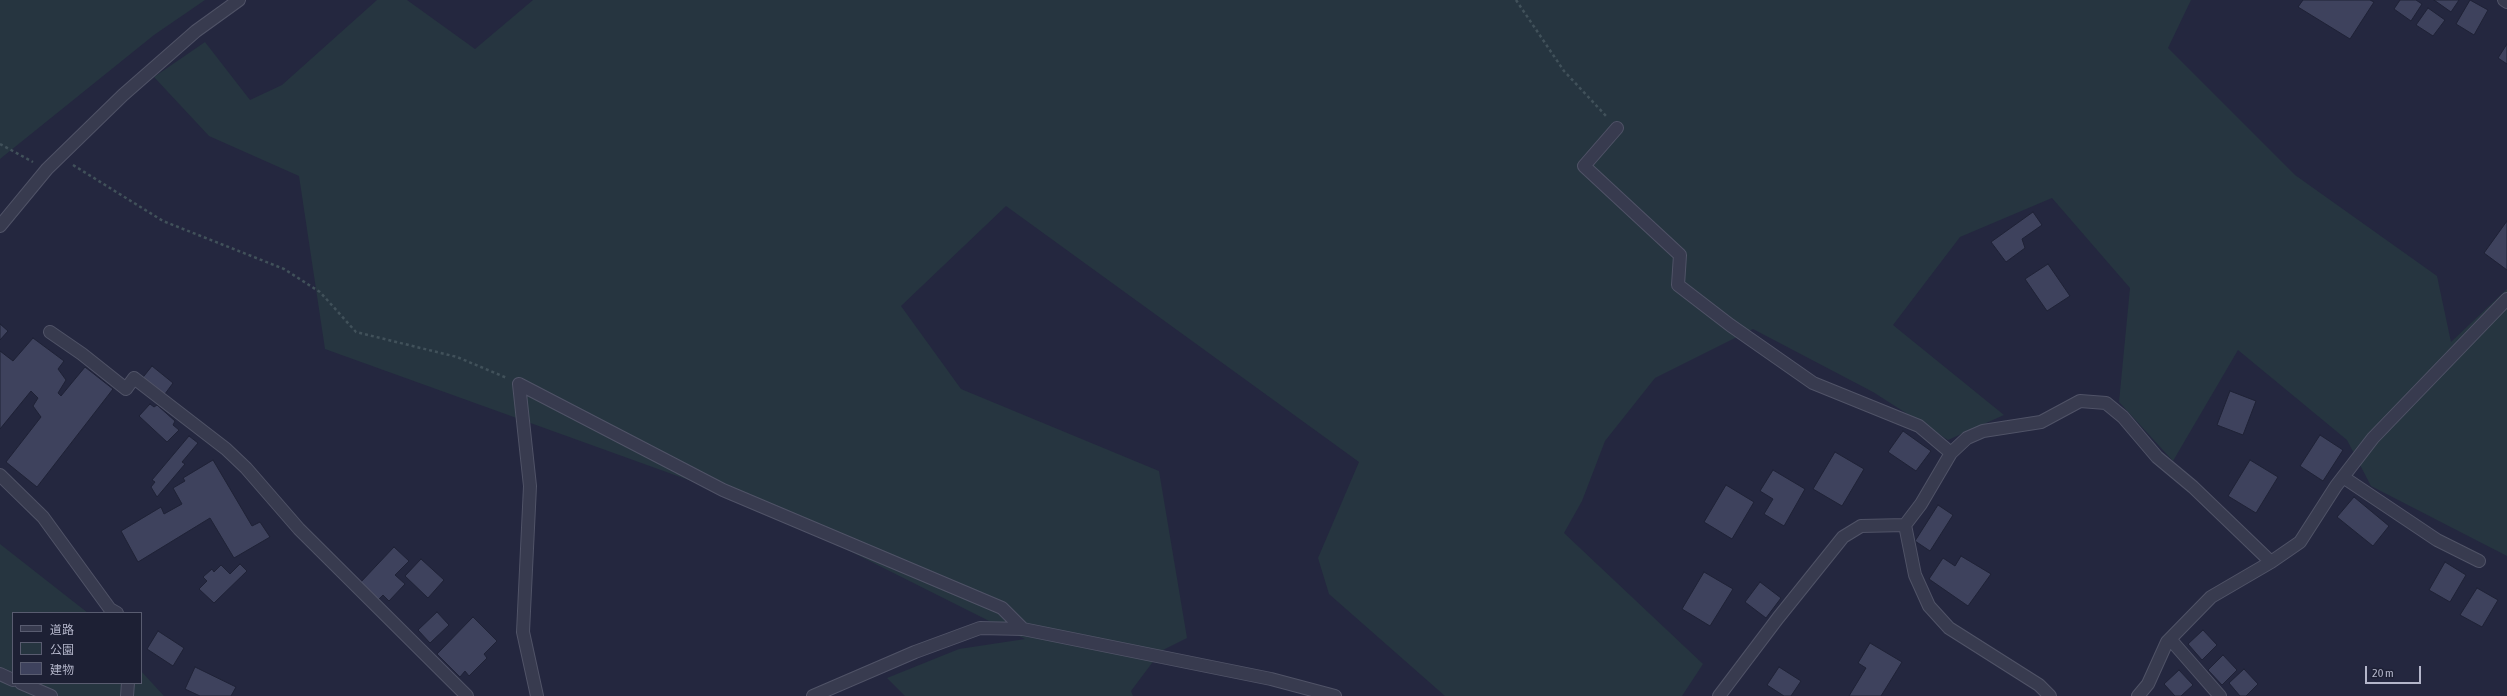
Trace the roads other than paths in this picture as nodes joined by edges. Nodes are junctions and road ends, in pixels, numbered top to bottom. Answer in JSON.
{"nodes":[{"id":1,"x":239,"y":0,"type":"edge"},
{"id":2,"x":2504,"y":0,"type":"edge"},
{"id":3,"x":2507,"y":2,"type":"edge"},
{"id":4,"x":1618,"y":128,"type":"road end"},
{"id":5,"x":0,"y":226,"type":"edge"},
{"id":6,"x":2507,"y":299,"type":"edge"},
{"id":7,"x":50,"y":332,"type":"dead end"},
{"id":8,"x":1951,"y":453,"type":"junction"},
{"id":9,"x":0,"y":475,"type":"edge"},
{"id":10,"x":2343,"y":477,"type":"junction"},
{"id":11,"x":1905,"y":525,"type":"junction"},
{"id":12,"x":2480,"y":561,"type":"dead end"},
{"id":13,"x":2272,"y":562,"type":"junction"},
{"id":14,"x":116,"y":612,"type":"edge"},
{"id":15,"x":1023,"y":629,"type":"junction"},
{"id":16,"x":2170,"y":639,"type":"junction"},
{"id":17,"x":0,"y":674,"type":"edge"},
{"id":18,"x":12,"y":680,"type":"edge"},
{"id":19,"x":23,"y":684,"type":"edge"},
{"id":20,"x":128,"y":684,"type":"edge"},
{"id":21,"x":51,"y":696,"type":"edge"},
{"id":22,"x":127,"y":696,"type":"edge"},
{"id":23,"x":467,"y":696,"type":"edge"},
{"id":24,"x":537,"y":696,"type":"edge"},
{"id":25,"x":813,"y":696,"type":"edge"},
{"id":26,"x":1335,"y":696,"type":"edge"},
{"id":27,"x":1719,"y":696,"type":"edge"},
{"id":28,"x":2050,"y":696,"type":"edge"},
{"id":29,"x":2138,"y":696,"type":"edge"},
{"id":30,"x":2220,"y":696,"type":"edge"}],
"edges":[{"from":1,"to":5,"type":"street"},
{"from":2,"to":3,"type":"street"},
{"from":4,"to":8,"type":"street"},
{"from":6,"to":10,"type":"street"},
{"from":7,"to":23,"type":"street"},
{"from":8,"to":11,"type":"street"},
{"from":8,"to":13,"type":"street"},
{"from":9,"to":14,"type":"street"},
{"from":10,"to":12,"type":"street"},
{"from":10,"to":13,"type":"street"},
{"from":11,"to":27,"type":"street"},
{"from":11,"to":28,"type":"street"},
{"from":13,"to":16,"type":"street"},
{"from":15,"to":24,"type":"street"},
{"from":15,"to":25,"type":"street"},
{"from":15,"to":26,"type":"street"},
{"from":16,"to":29,"type":"street"},
{"from":16,"to":30,"type":"street"},
{"from":17,"to":18,"type":"street"},
{"from":19,"to":21,"type":"street"},
{"from":20,"to":22,"type":"street"}]}
